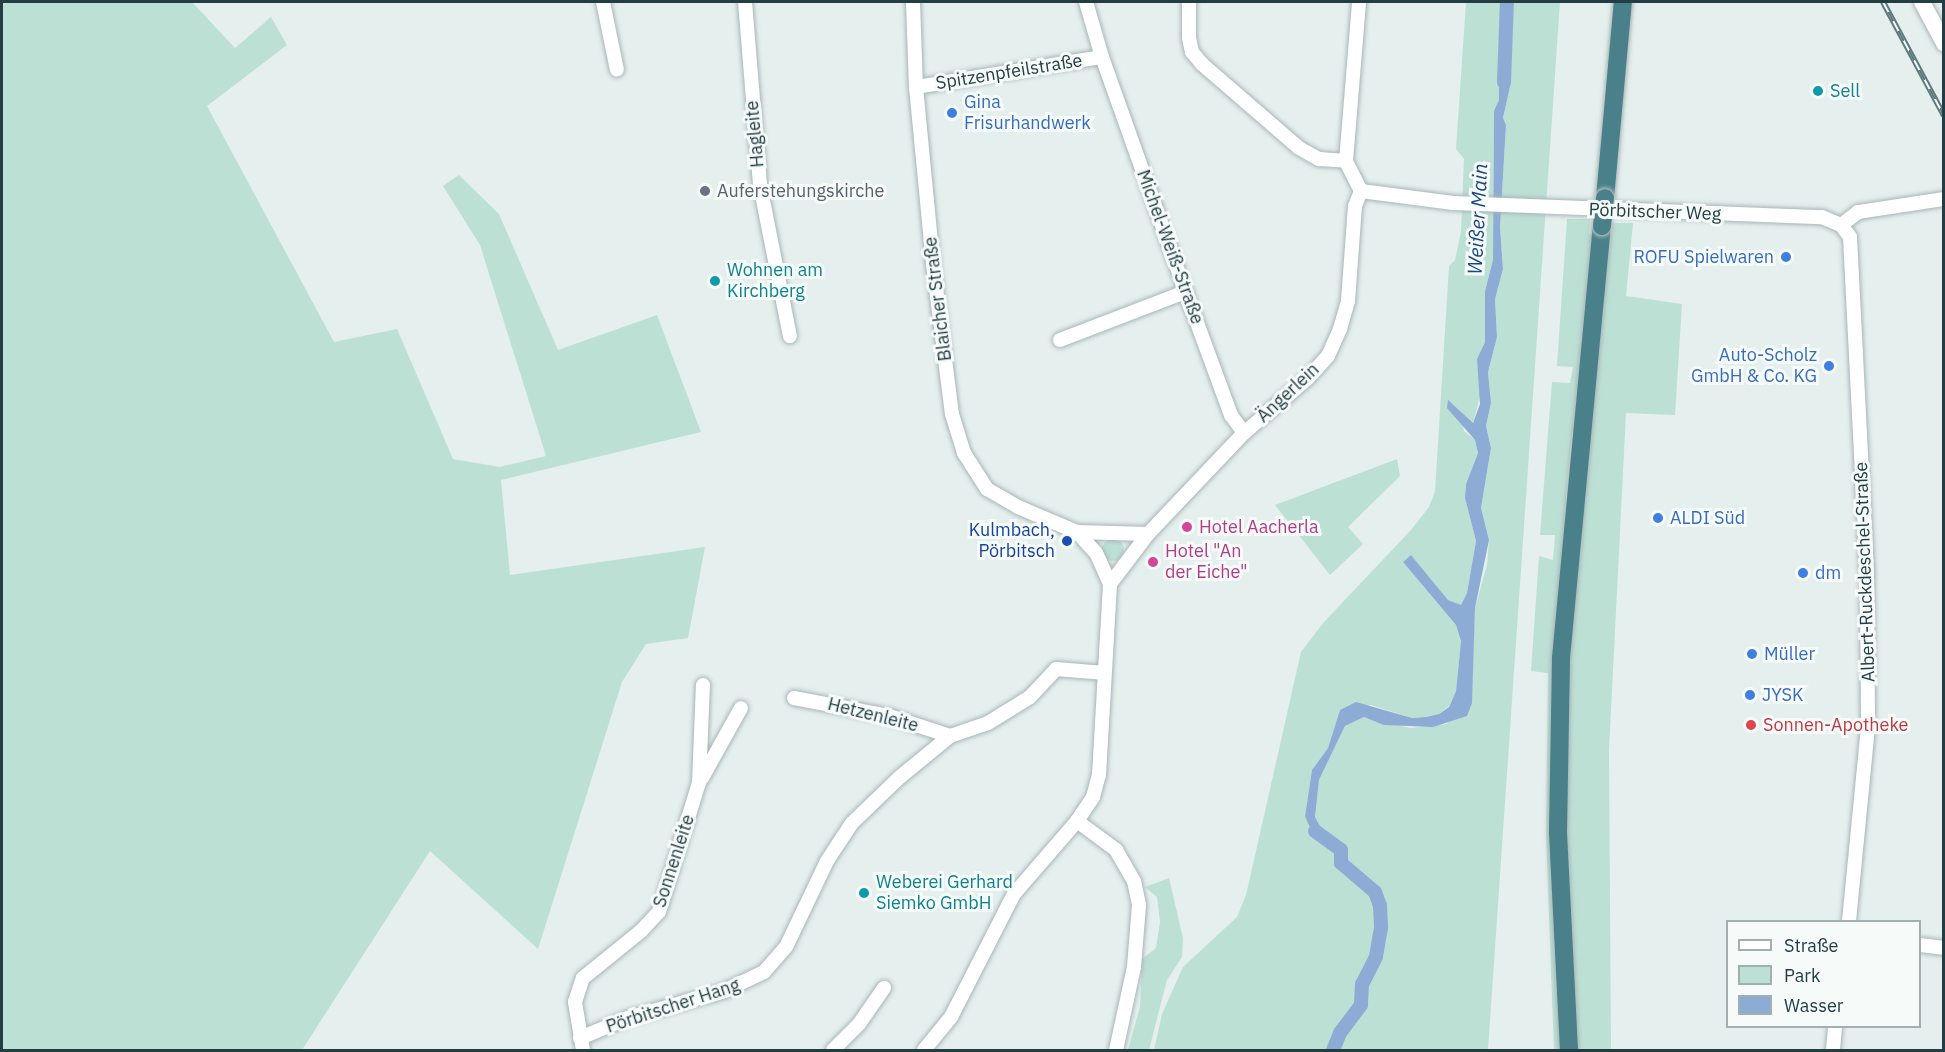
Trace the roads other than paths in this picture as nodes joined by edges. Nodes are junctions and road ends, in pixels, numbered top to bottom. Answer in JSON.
{"nodes":[{"id":1,"x":603,"y":2,"type":"edge"},
{"id":2,"x":745,"y":2,"type":"edge"},
{"id":3,"x":913,"y":2,"type":"edge"},
{"id":4,"x":1086,"y":2,"type":"edge"},
{"id":5,"x":1190,"y":2,"type":"edge"},
{"id":6,"x":1359,"y":2,"type":"edge"},
{"id":7,"x":1623,"y":2,"type":"edge"},
{"id":8,"x":1922,"y":2,"type":"edge"},
{"id":9,"x":1944,"y":43,"type":"edge"},
{"id":10,"x":1102,"y":57,"type":"junction"},
{"id":11,"x":617,"y":70,"type":"dead end"},
{"id":12,"x":916,"y":87,"type":"junction"},
{"id":13,"x":1346,"y":161,"type":"junction"},
{"id":14,"x":1361,"y":191,"type":"junction"},
{"id":15,"x":1944,"y":199,"type":"edge"},
{"id":16,"x":1841,"y":225,"type":"junction"},
{"id":17,"x":1185,"y":292,"type":"junction"},
{"id":18,"x":790,"y":336,"type":"dead end"},
{"id":19,"x":1060,"y":340,"type":"dead end"},
{"id":20,"x":1244,"y":434,"type":"junction"},
{"id":21,"x":1077,"y":531,"type":"junction"},
{"id":22,"x":1148,"y":534,"type":"junction"},
{"id":23,"x":1110,"y":584,"type":"junction"},
{"id":24,"x":1105,"y":673,"type":"junction"},
{"id":25,"x":703,"y":685,"type":"dead end"},
{"id":26,"x":794,"y":698,"type":"dead end"},
{"id":27,"x":741,"y":708,"type":"dead end"},
{"id":28,"x":950,"y":736,"type":"junction"},
{"id":29,"x":699,"y":783,"type":"junction"},
{"id":30,"x":1077,"y":821,"type":"junction"},
{"id":31,"x":1849,"y":920,"type":"edge"},
{"id":32,"x":1921,"y":945,"type":"edge"},
{"id":33,"x":1944,"y":948,"type":"edge"},
{"id":34,"x":884,"y":988,"type":"dead end"},
{"id":35,"x":1836,"y":1028,"type":"edge"},
{"id":36,"x":582,"y":1044,"type":"edge"},
{"id":37,"x":833,"y":1050,"type":"edge"},
{"id":38,"x":924,"y":1050,"type":"edge"},
{"id":39,"x":1116,"y":1050,"type":"edge"},
{"id":40,"x":1569,"y":1050,"type":"edge"},
{"id":41,"x":1833,"y":1050,"type":"edge"}],
"edges":[{"from":1,"to":11,"type":"street"},
{"from":2,"to":18,"type":"street","name":"Hagleite"},
{"from":3,"to":12,"type":"street","name":"Blaicher Straße"},
{"from":4,"to":10,"type":"street","name":"Michel-Weiß-Straße"},
{"from":5,"to":13,"type":"street"},
{"from":6,"to":13,"type":"street"},
{"from":7,"to":40,"type":"highway","bridge":true},
{"from":8,"to":9,"type":"street"},
{"from":10,"to":12,"type":"street","name":"Spitzenpfeilstraße"},
{"from":10,"to":17,"type":"street","name":"Michel-Weiß-Straße"},
{"from":12,"to":21,"type":"street","name":"Blaicher Straße"},
{"from":13,"to":14,"type":"street"},
{"from":14,"to":16,"type":"street","name":"Pörbitscher Weg"},
{"from":14,"to":20,"type":"street","name":"Ängerlein"},
{"from":15,"to":16,"type":"street"},
{"from":16,"to":31,"type":"street","name":"Albert-Ruckdeschel-Straße"},
{"from":17,"to":19,"type":"street"},
{"from":17,"to":20,"type":"street","name":"Michel-Weiß-Straße"},
{"from":20,"to":22,"type":"street","name":"Ängerlein"},
{"from":21,"to":22,"type":"street"},
{"from":21,"to":23,"type":"street"},
{"from":22,"to":23,"type":"street","name":"Ängerlein"},
{"from":23,"to":24,"type":"street"},
{"from":24,"to":28,"type":"street","name":"Pörbitscher Hang"},
{"from":24,"to":30,"type":"street"},
{"from":25,"to":29,"type":"street","name":"Sonnenleite"},
{"from":26,"to":28,"type":"street","name":"Hetzenleite"},
{"from":27,"to":29,"type":"street"},
{"from":28,"to":36,"type":"street","name":"Pörbitscher Hang"},
{"from":29,"to":36,"type":"street","name":"Sonnenleite"},
{"from":30,"to":38,"type":"street"},
{"from":30,"to":39,"type":"street"},
{"from":32,"to":33,"type":"street"},
{"from":34,"to":37,"type":"street"},
{"from":35,"to":41,"type":"street"}]}
